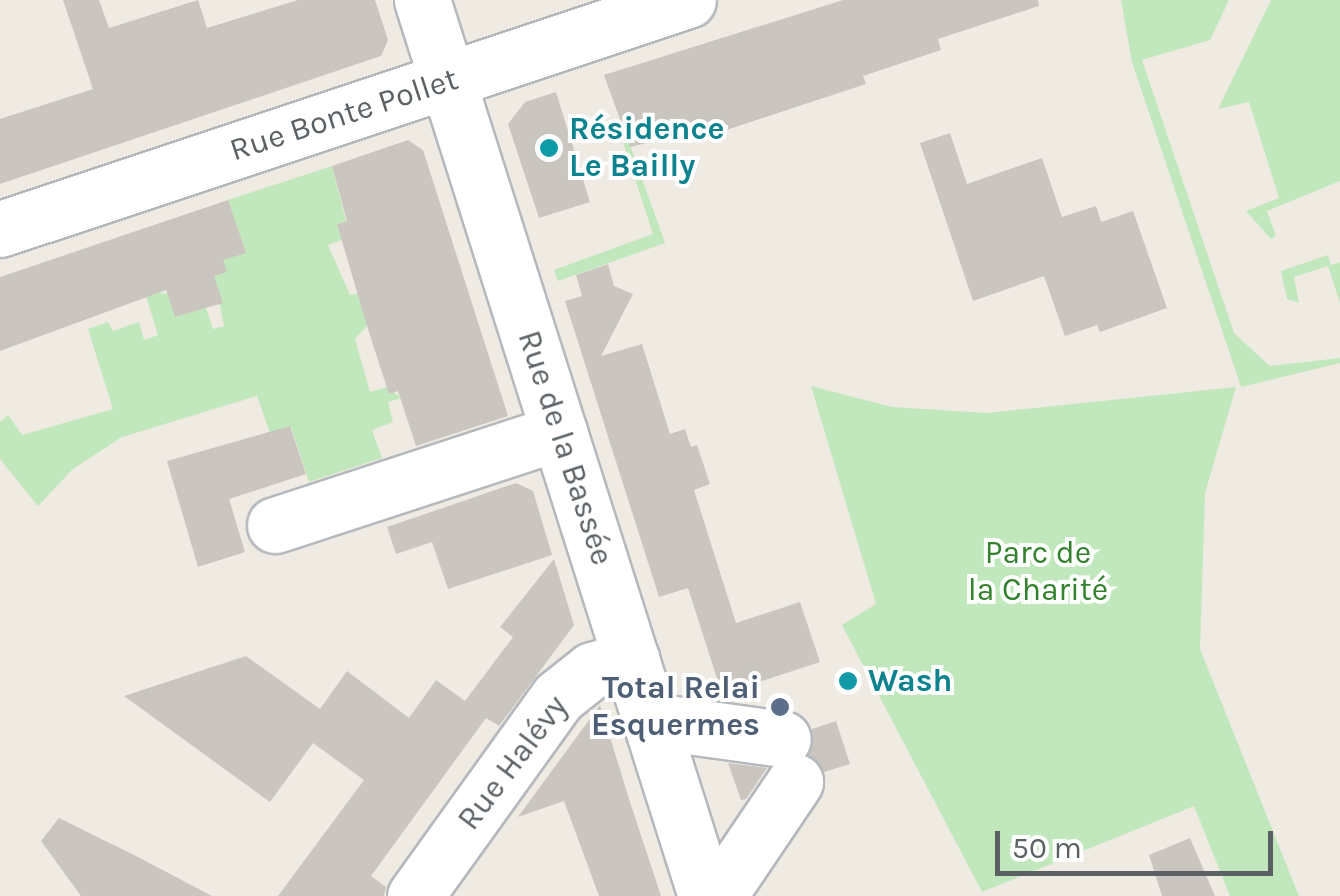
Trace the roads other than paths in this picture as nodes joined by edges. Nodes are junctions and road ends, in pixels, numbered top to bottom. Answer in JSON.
{"nodes":[{"id":1,"x":422,"y":0,"type":"edge"},
{"id":2,"x":688,"y":0,"type":"edge"},
{"id":3,"x":448,"y":80,"type":"junction"},
{"id":4,"x":0,"y":229,"type":"edge"},
{"id":5,"x":560,"y":432,"type":"junction"},
{"id":6,"x":275,"y":526,"type":"dead end"},
{"id":7,"x":632,"y":659,"type":"junction"},
{"id":8,"x":652,"y":722,"type":"junction"},
{"id":9,"x":415,"y":896,"type":"edge"},
{"id":10,"x":706,"y":896,"type":"edge"},
{"id":11,"x":718,"y":896,"type":"edge"}],
"edges":[{"from":1,"to":3,"type":"street","name":"Rue de la Bassée"},
{"from":2,"to":3,"type":"street","name":"Rue Bonte Pollet"},
{"from":3,"to":4,"type":"street","name":"Rue Bonte Pollet"},
{"from":3,"to":5,"type":"street","name":"Rue de la Bassée"},
{"from":5,"to":6,"type":"street"},
{"from":5,"to":7,"type":"street","name":"Rue de la Bassée"},
{"from":7,"to":8,"type":"street","name":"Rue de la Bassée"},
{"from":7,"to":9,"type":"street","name":"Rue Halévy"},
{"from":8,"to":10,"type":"street","name":"Rue de la Bassée"},
{"from":8,"to":11,"type":"street"}]}
